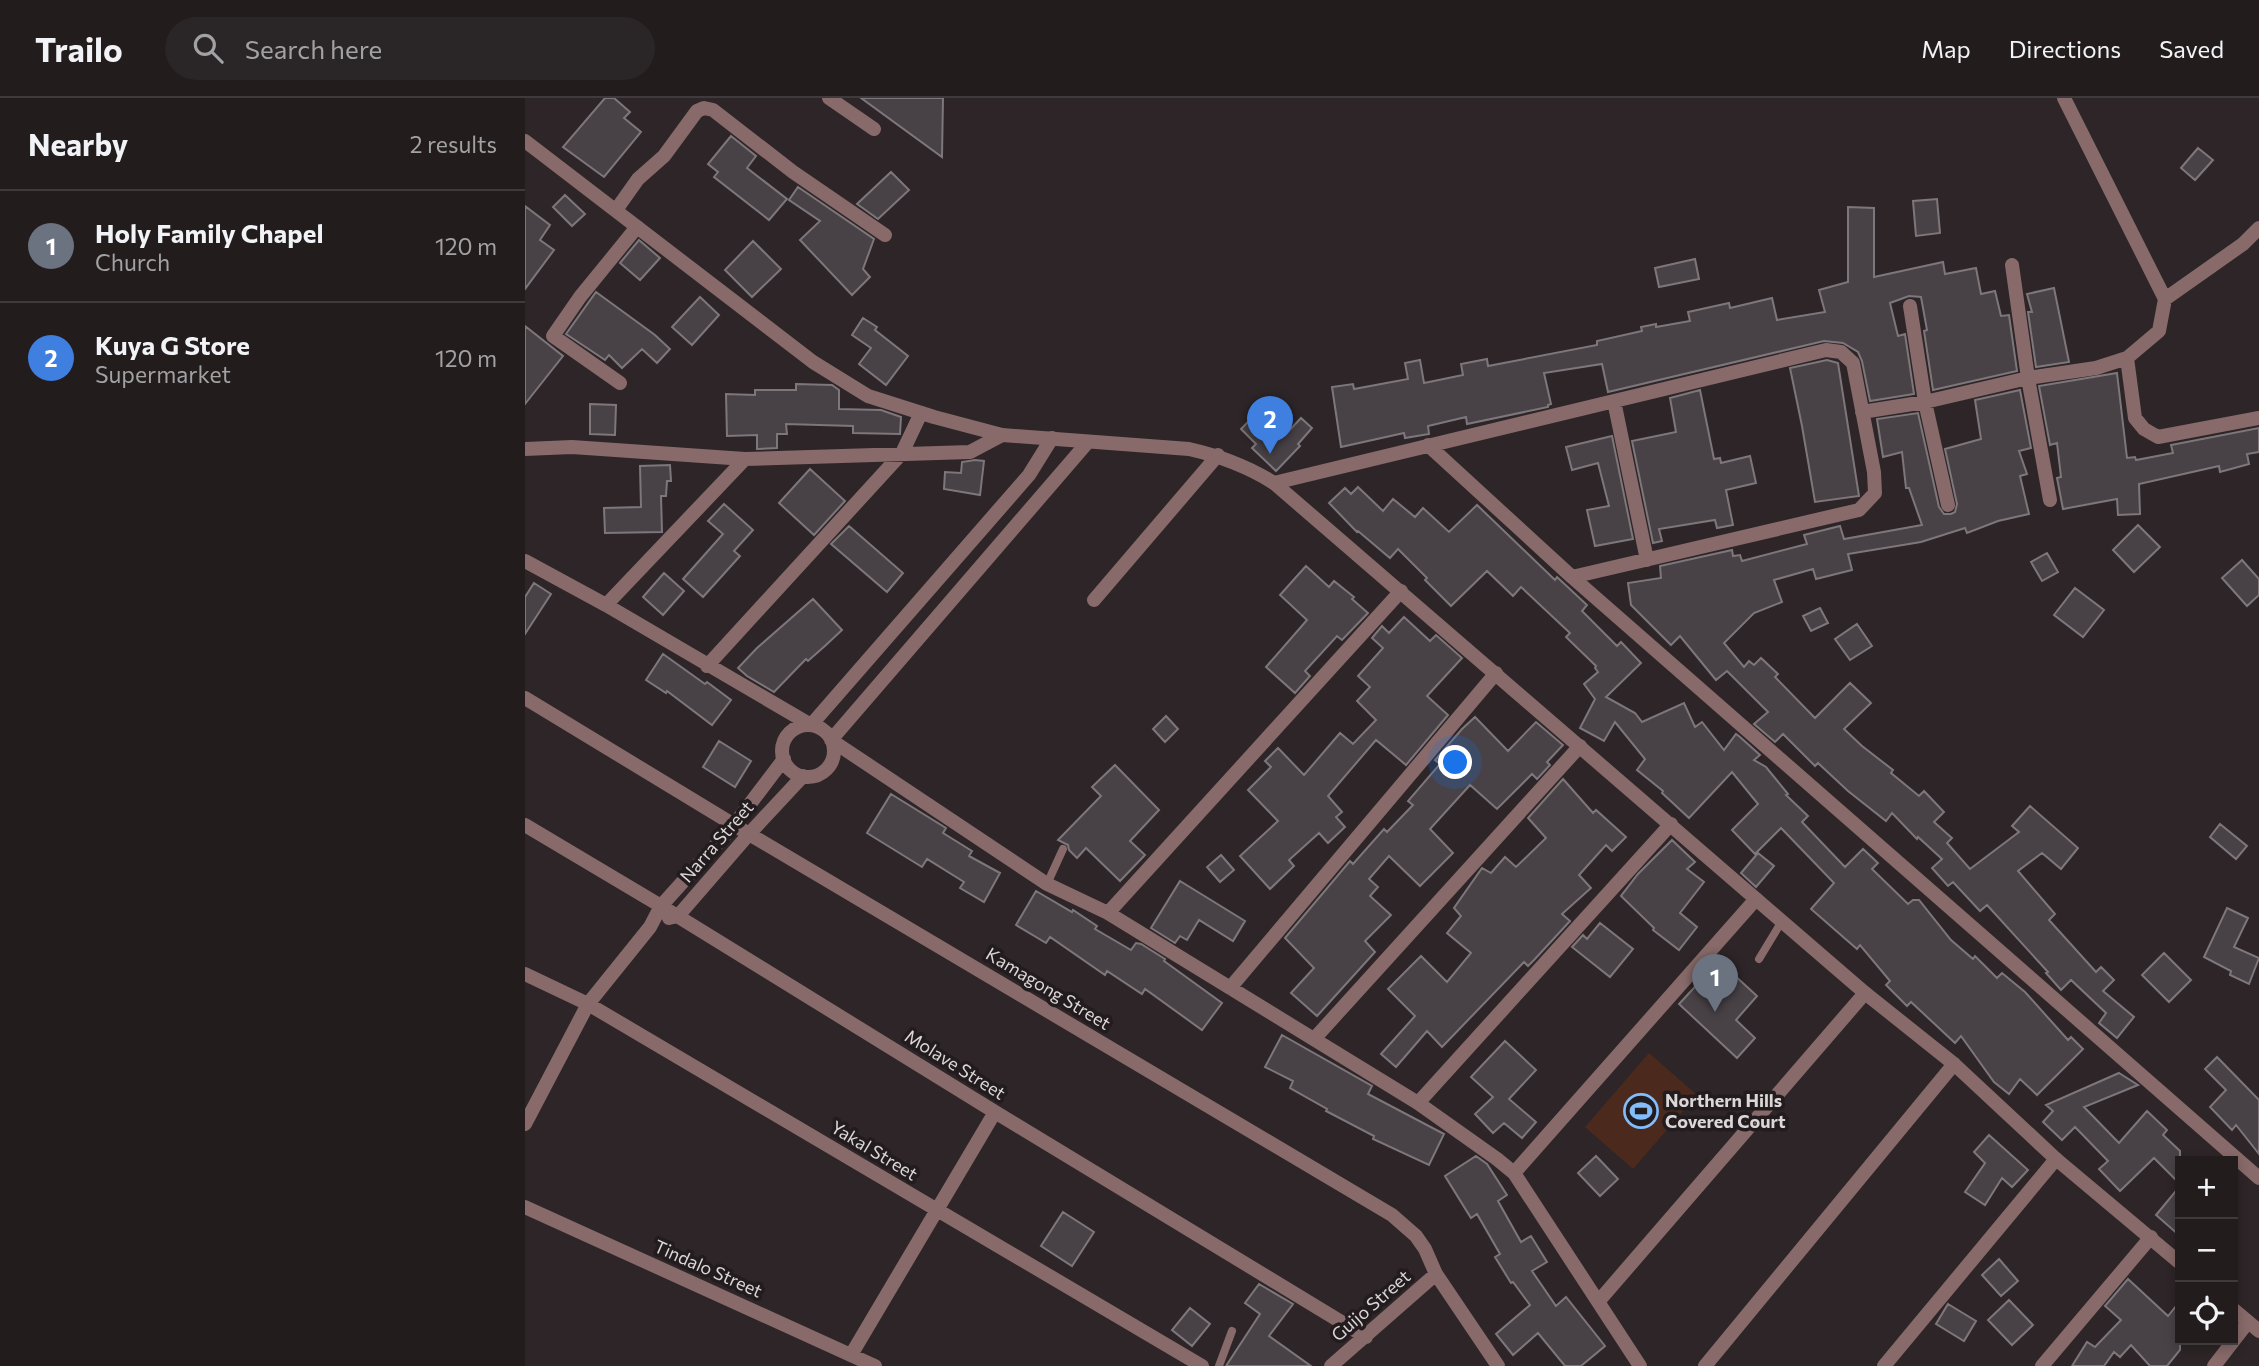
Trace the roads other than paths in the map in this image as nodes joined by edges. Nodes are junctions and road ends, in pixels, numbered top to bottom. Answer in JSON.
{"nodes":[{"id":1,"x":829,"y":98,"type":"edge"},
{"id":2,"x":2064,"y":98,"type":"edge"},
{"id":3,"x":874,"y":128,"type":"dead end"},
{"id":4,"x":525,"y":141,"type":"edge"},
{"id":5,"x":615,"y":210,"type":"junction"},
{"id":6,"x":637,"y":227,"type":"junction"},
{"id":7,"x":2259,"y":228,"type":"edge"},
{"id":8,"x":884,"y":235,"type":"dead end"},
{"id":9,"x":2012,"y":265,"type":"dead end"},
{"id":10,"x":2165,"y":299,"type":"junction"},
{"id":11,"x":1910,"y":306,"type":"dead end"},
{"id":12,"x":2127,"y":358,"type":"junction"},
{"id":13,"x":2028,"y":378,"type":"junction"},
{"id":14,"x":619,"y":383,"type":"dead end"},
{"id":15,"x":1613,"y":401,"type":"junction"},
{"id":16,"x":1926,"y":402,"type":"junction"},
{"id":17,"x":1862,"y":412,"type":"junction"},
{"id":18,"x":921,"y":413,"type":"junction"},
{"id":19,"x":2259,"y":418,"type":"edge"},
{"id":20,"x":1002,"y":435,"type":"junction"},
{"id":21,"x":1052,"y":438,"type":"junction"},
{"id":22,"x":1087,"y":443,"type":"junction"},
{"id":23,"x":1428,"y":445,"type":"junction"},
{"id":24,"x":525,"y":449,"type":"edge"},
{"id":25,"x":902,"y":453,"type":"junction"},
{"id":26,"x":1218,"y":455,"type":"junction"},
{"id":27,"x":745,"y":459,"type":"junction"},
{"id":28,"x":1274,"y":483,"type":"junction"},
{"id":29,"x":2050,"y":500,"type":"dead end"},
{"id":30,"x":1948,"y":505,"type":"dead end"},
{"id":31,"x":1647,"y":560,"type":"junction"},
{"id":32,"x":525,"y":561,"type":"edge"},
{"id":33,"x":1572,"y":577,"type":"junction"},
{"id":34,"x":1401,"y":591,"type":"junction"},
{"id":35,"x":1094,"y":600,"type":"dead end"},
{"id":36,"x":606,"y":605,"type":"junction"},
{"id":37,"x":707,"y":667,"type":"junction"},
{"id":38,"x":1496,"y":673,"type":"junction"},
{"id":39,"x":525,"y":698,"type":"edge"},
{"id":40,"x":811,"y":725,"type":"junction"},
{"id":41,"x":831,"y":740,"type":"junction"},
{"id":42,"x":1580,"y":746,"type":"junction"},
{"id":43,"x":784,"y":759,"type":"junction"},
{"id":44,"x":803,"y":776,"type":"junction"},
{"id":45,"x":1671,"y":824,"type":"junction"},
{"id":46,"x":525,"y":825,"type":"edge"},
{"id":47,"x":734,"y":825,"type":"junction"},
{"id":48,"x":749,"y":834,"type":"junction"},
{"id":49,"x":1063,"y":849,"type":"dead end"},
{"id":50,"x":1047,"y":884,"type":"junction"},
{"id":51,"x":1756,"y":899,"type":"junction"},
{"id":52,"x":661,"y":906,"type":"junction"},
{"id":53,"x":1108,"y":913,"type":"junction"},
{"id":54,"x":678,"y":916,"type":"junction"},
{"id":55,"x":1782,"y":921,"type":"junction"},
{"id":56,"x":654,"y":922,"type":"junction"},
{"id":57,"x":1759,"y":959,"type":"dead end"},
{"id":58,"x":525,"y":974,"type":"edge"},
{"id":59,"x":1230,"y":988,"type":"junction"},
{"id":60,"x":1864,"y":993,"type":"junction"},
{"id":61,"x":588,"y":1004,"type":"junction"},
{"id":62,"x":1314,"y":1039,"type":"junction"},
{"id":63,"x":1954,"y":1064,"type":"junction"},
{"id":64,"x":1418,"y":1103,"type":"junction"},
{"id":65,"x":995,"y":1112,"type":"junction"},
{"id":66,"x":525,"y":1124,"type":"edge"},
{"id":67,"x":2056,"y":1158,"type":"junction"},
{"id":68,"x":1514,"y":1173,"type":"junction"},
{"id":69,"x":2259,"y":1178,"type":"edge"},
{"id":70,"x":525,"y":1207,"type":"edge"},
{"id":71,"x":937,"y":1211,"type":"junction"},
{"id":72,"x":2151,"y":1237,"type":"junction"},
{"id":73,"x":2175,"y":1259,"type":"edge"},
{"id":74,"x":1436,"y":1275,"type":"junction"},
{"id":75,"x":1598,"y":1302,"type":"junction"},
{"id":76,"x":2238,"y":1313,"type":"edge"},
{"id":77,"x":2253,"y":1326,"type":"edge"},
{"id":78,"x":1232,"y":1331,"type":"dead end"},
{"id":79,"x":1366,"y":1336,"type":"junction"},
{"id":80,"x":852,"y":1355,"type":"junction"},
{"id":81,"x":875,"y":1366,"type":"edge"},
{"id":82,"x":1202,"y":1366,"type":"edge"},
{"id":83,"x":1219,"y":1366,"type":"edge"},
{"id":84,"x":1331,"y":1366,"type":"edge"},
{"id":85,"x":1498,"y":1366,"type":"edge"},
{"id":86,"x":1640,"y":1366,"type":"edge"},
{"id":87,"x":1705,"y":1366,"type":"edge"},
{"id":88,"x":1884,"y":1366,"type":"edge"},
{"id":89,"x":2042,"y":1366,"type":"edge"},
{"id":90,"x":2214,"y":1366,"type":"edge"}],
"edges":[{"from":1,"to":3,"type":"street"},
{"from":2,"to":10,"type":"street"},
{"from":4,"to":5,"type":"street"},
{"from":5,"to":6,"type":"street"},
{"from":5,"to":8,"type":"street"},
{"from":6,"to":14,"type":"street"},
{"from":6,"to":18,"type":"street"},
{"from":7,"to":10,"type":"street"},
{"from":9,"to":13,"type":"street"},
{"from":10,"to":12,"type":"street"},
{"from":11,"to":16,"type":"street"},
{"from":12,"to":13,"type":"street"},
{"from":12,"to":19,"type":"street"},
{"from":13,"to":16,"type":"street"},
{"from":13,"to":29,"type":"street"},
{"from":15,"to":17,"type":"street"},
{"from":15,"to":23,"type":"street"},
{"from":15,"to":31,"type":"street"},
{"from":16,"to":17,"type":"street"},
{"from":16,"to":30,"type":"street"},
{"from":17,"to":31,"type":"street"},
{"from":18,"to":20,"type":"street"},
{"from":18,"to":25,"type":"street"},
{"from":20,"to":21,"type":"street"},
{"from":20,"to":25,"type":"street"},
{"from":21,"to":22,"type":"street"},
{"from":21,"to":40,"type":"street"},
{"from":22,"to":26,"type":"street"},
{"from":22,"to":41,"type":"street"},
{"from":23,"to":28,"type":"street"},
{"from":23,"to":33,"type":"street"},
{"from":24,"to":27,"type":"street"},
{"from":25,"to":27,"type":"street"},
{"from":25,"to":37,"type":"street"},
{"from":26,"to":28,"type":"street"},
{"from":26,"to":35,"type":"street"},
{"from":27,"to":36,"type":"street"},
{"from":28,"to":34,"type":"street"},
{"from":31,"to":33,"type":"street"},
{"from":32,"to":36,"type":"street"},
{"from":33,"to":69,"type":"street"},
{"from":34,"to":38,"type":"street"},
{"from":34,"to":53,"type":"street"},
{"from":36,"to":37,"type":"street"},
{"from":37,"to":40,"type":"street"},
{"from":38,"to":42,"type":"street"},
{"from":38,"to":59,"type":"street"},
{"from":39,"to":47,"type":"street","name":"Kamagong Street"},
{"from":40,"to":41,"type":"street"},
{"from":40,"to":43,"type":"street"},
{"from":41,"to":44,"type":"street"},
{"from":41,"to":50,"type":"street"},
{"from":42,"to":45,"type":"street"},
{"from":42,"to":62,"type":"street"},
{"from":43,"to":44,"type":"street"},
{"from":43,"to":47,"type":"street","name":"Narra Street"},
{"from":44,"to":48,"type":"street","name":"Narra Street"},
{"from":45,"to":51,"type":"street"},
{"from":45,"to":64,"type":"street"},
{"from":46,"to":52,"type":"street","name":"Molave Street"},
{"from":47,"to":48,"type":"street","name":"Kamagong Street"},
{"from":47,"to":52,"type":"street","name":"Narra Street"},
{"from":48,"to":54,"type":"street","name":"Narra Street"},
{"from":48,"to":74,"type":"street","name":"Kamagong Street"},
{"from":49,"to":50,"type":"lane"},
{"from":50,"to":53,"type":"street"},
{"from":51,"to":55,"type":"street"},
{"from":51,"to":68,"type":"street"},
{"from":52,"to":54,"type":"street","name":"Molave Street"},
{"from":52,"to":56,"type":"street","name":"Narra Street"},
{"from":53,"to":59,"type":"street"},
{"from":54,"to":56,"type":"street"},
{"from":54,"to":65,"type":"street","name":"Molave Street"},
{"from":55,"to":57,"type":"lane"},
{"from":55,"to":60,"type":"street"},
{"from":56,"to":61,"type":"street","name":"Narra Street"},
{"from":58,"to":61,"type":"street","name":"Yakal Street"},
{"from":59,"to":62,"type":"street"},
{"from":60,"to":63,"type":"street"},
{"from":60,"to":75,"type":"street"},
{"from":61,"to":66,"type":"street","name":"Narra Street"},
{"from":61,"to":71,"type":"street","name":"Yakal Street"},
{"from":62,"to":64,"type":"street"},
{"from":63,"to":67,"type":"street"},
{"from":63,"to":87,"type":"street"},
{"from":64,"to":68,"type":"street"},
{"from":65,"to":71,"type":"street"},
{"from":65,"to":79,"type":"street","name":"Molave Street"},
{"from":67,"to":72,"type":"street"},
{"from":67,"to":88,"type":"street"},
{"from":68,"to":75,"type":"street"},
{"from":70,"to":80,"type":"street","name":"Tindalo Street"},
{"from":71,"to":80,"type":"street"},
{"from":71,"to":82,"type":"street","name":"Yakal Street"},
{"from":72,"to":73,"type":"street"},
{"from":72,"to":89,"type":"street"},
{"from":74,"to":79,"type":"street","name":"Guijo Street"},
{"from":74,"to":85,"type":"street","name":"Kamagong Street"},
{"from":75,"to":86,"type":"street"},
{"from":76,"to":77,"type":"street"},
{"from":77,"to":90,"type":"street"},
{"from":78,"to":83,"type":"lane"},
{"from":79,"to":84,"type":"street","name":"Guijo Street"},
{"from":80,"to":81,"type":"street","name":"Tindalo Street"}]}
